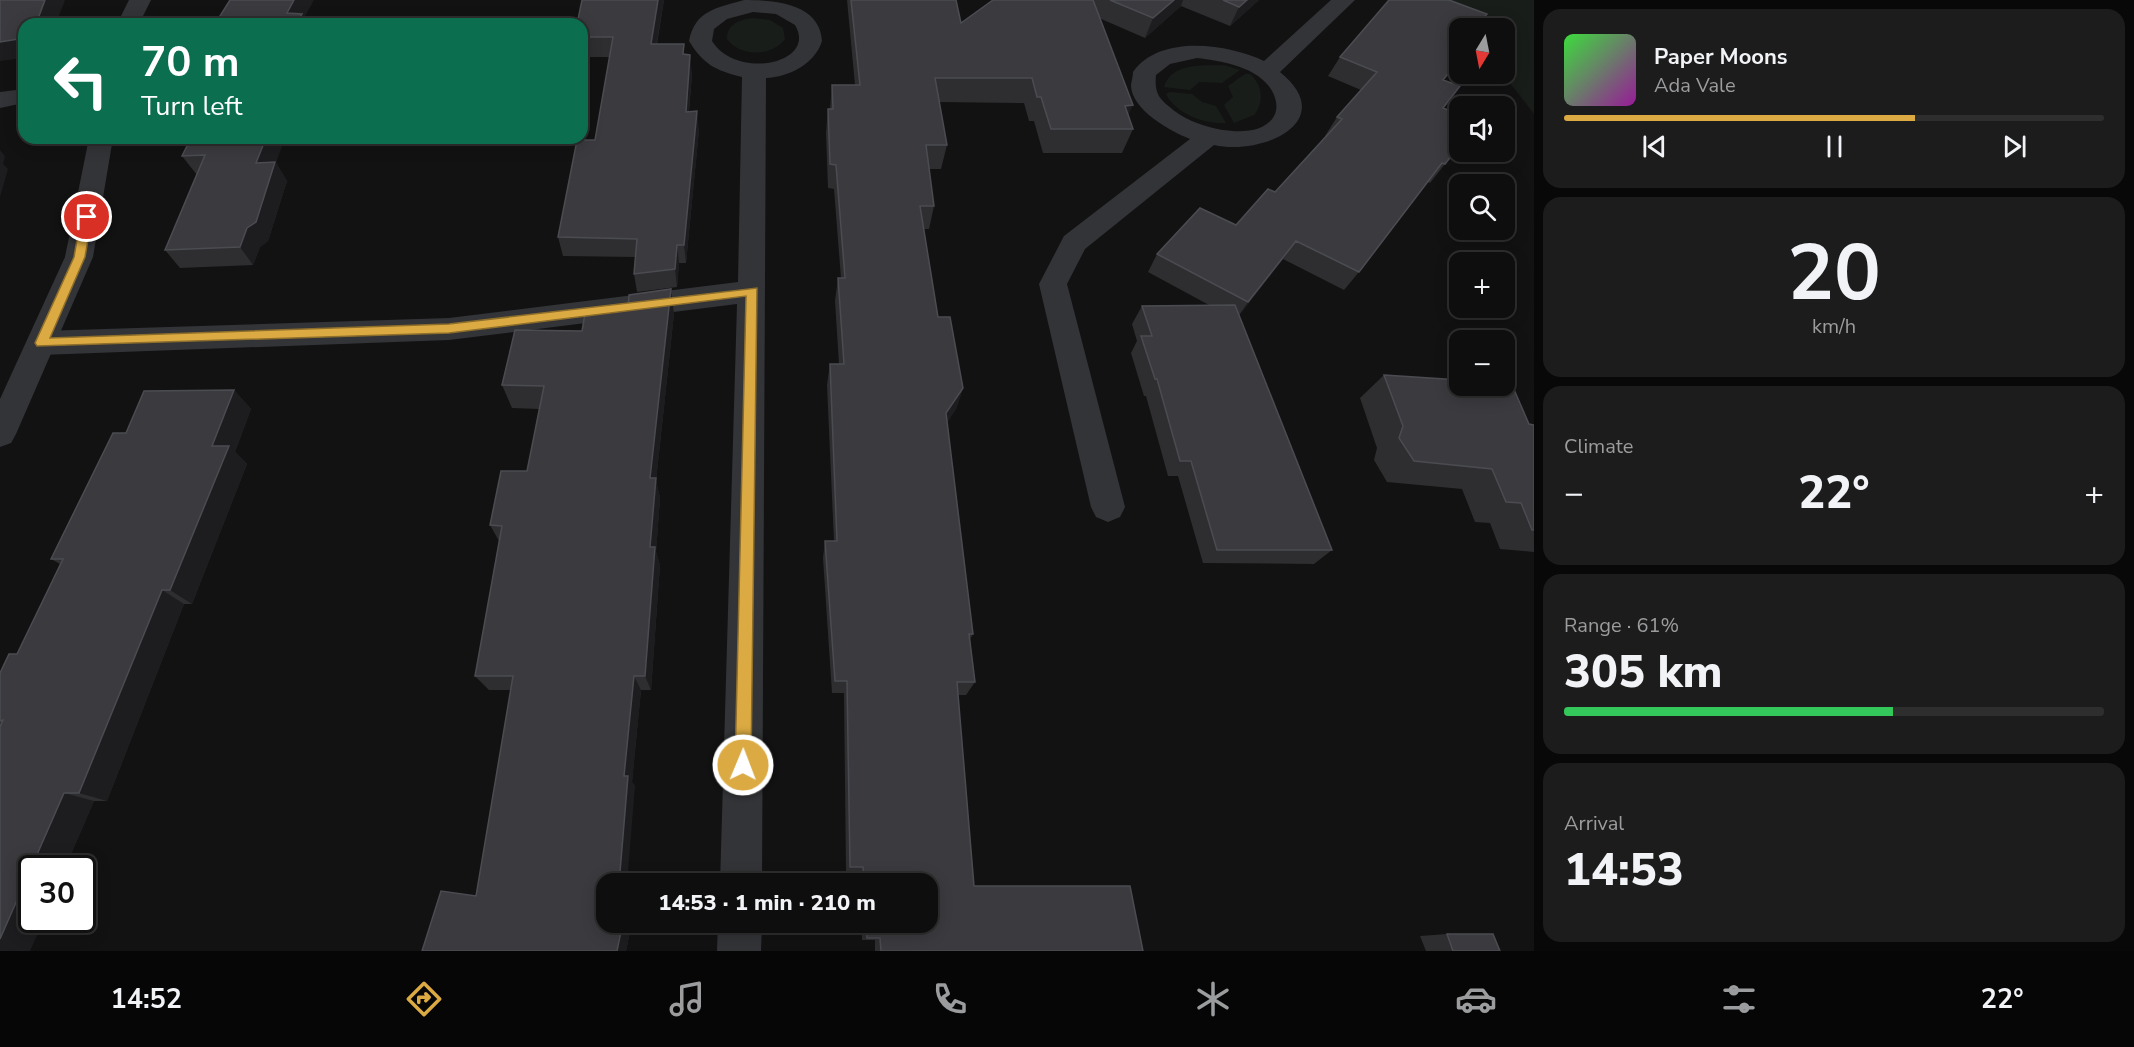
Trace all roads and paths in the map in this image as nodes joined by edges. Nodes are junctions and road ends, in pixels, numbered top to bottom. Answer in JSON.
{"nodes":[{"id":1,"x":140,"y":0,"type":"edge"},
{"id":2,"x":1344,"y":0,"type":"edge"},
{"id":3,"x":131,"y":18,"type":"edge"},
{"id":4,"x":754,"y":72,"type":"junction"},
{"id":5,"x":1266,"y":72,"type":"junction"},
{"id":6,"x":18,"y":97,"type":"edge"},
{"id":7,"x":0,"y":100,"type":"edge"},
{"id":8,"x":1208,"y":137,"type":"junction"},
{"id":9,"x":100,"y":144,"type":"edge"},
{"id":10,"x":752,"y":291,"type":"junction"},
{"id":11,"x":41,"y":343,"type":"junction"},
{"id":12,"x":0,"y":434,"type":"edge"},
{"id":13,"x":1108,"y":507,"type":"dead end"},
{"id":14,"x":741,"y":873,"type":"edge"},
{"id":15,"x":740,"y":933,"type":"edge"},
{"id":16,"x":739,"y":951,"type":"edge"}],
"edges":[{"from":1,"to":3,"type":"street"},
{"from":2,"to":5,"type":"street"},
{"from":4,"to":4,"type":"street"},
{"from":4,"to":10,"type":"street"},
{"from":5,"to":8,"type":"street"},
{"from":5,"to":8,"type":"street"},
{"from":6,"to":7,"type":"street"},
{"from":8,"to":13,"type":"street"},
{"from":9,"to":11,"type":"street"},
{"from":10,"to":11,"type":"street"},
{"from":10,"to":14,"type":"street"},
{"from":11,"to":12,"type":"street"},
{"from":15,"to":16,"type":"street"}]}
